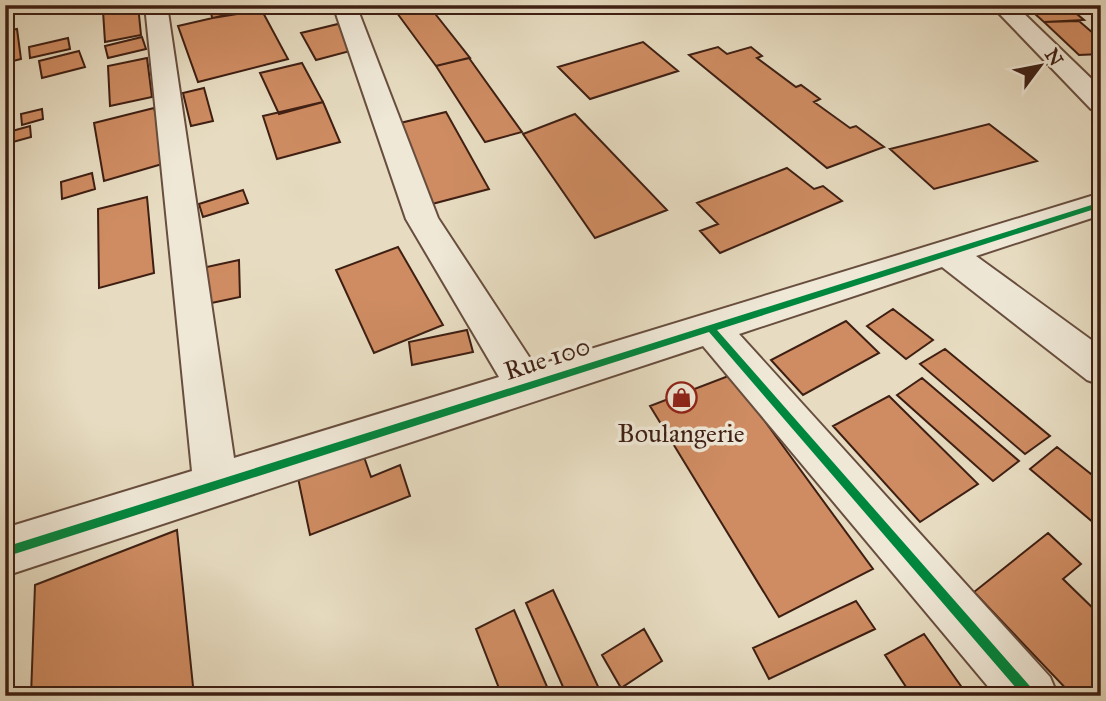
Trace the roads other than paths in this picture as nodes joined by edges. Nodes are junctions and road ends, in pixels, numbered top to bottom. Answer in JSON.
{"nodes":[{"id":1,"x":156,"y":5,"type":"edge"},
{"id":2,"x":344,"y":5,"type":"edge"},
{"id":3,"x":1002,"y":5,"type":"edge"},
{"id":4,"x":1101,"y":103,"type":"edge"},
{"id":5,"x":1101,"y":204,"type":"edge"},
{"id":6,"x":947,"y":253,"type":"junction"},
{"id":7,"x":710,"y":328,"type":"junction"},
{"id":8,"x":1101,"y":369,"type":"edge"},
{"id":9,"x":526,"y":387,"type":"junction"},
{"id":10,"x":216,"y":485,"type":"junction"},
{"id":11,"x":5,"y":552,"type":"edge"},
{"id":12,"x":1031,"y":696,"type":"edge"}],
"edges":[{"from":1,"to":10,"type":"street"},
{"from":2,"to":9,"type":"street"},
{"from":3,"to":4,"type":"street"},
{"from":5,"to":6,"type":"street","name":"Rue 100"},
{"from":6,"to":7,"type":"street","name":"Rue 100"},
{"from":6,"to":8,"type":"street"},
{"from":7,"to":9,"type":"street","name":"Rue 100"},
{"from":7,"to":12,"type":"street"},
{"from":9,"to":10,"type":"street","name":"Rue 100"},
{"from":10,"to":11,"type":"street","name":"Rue 100"}]}
